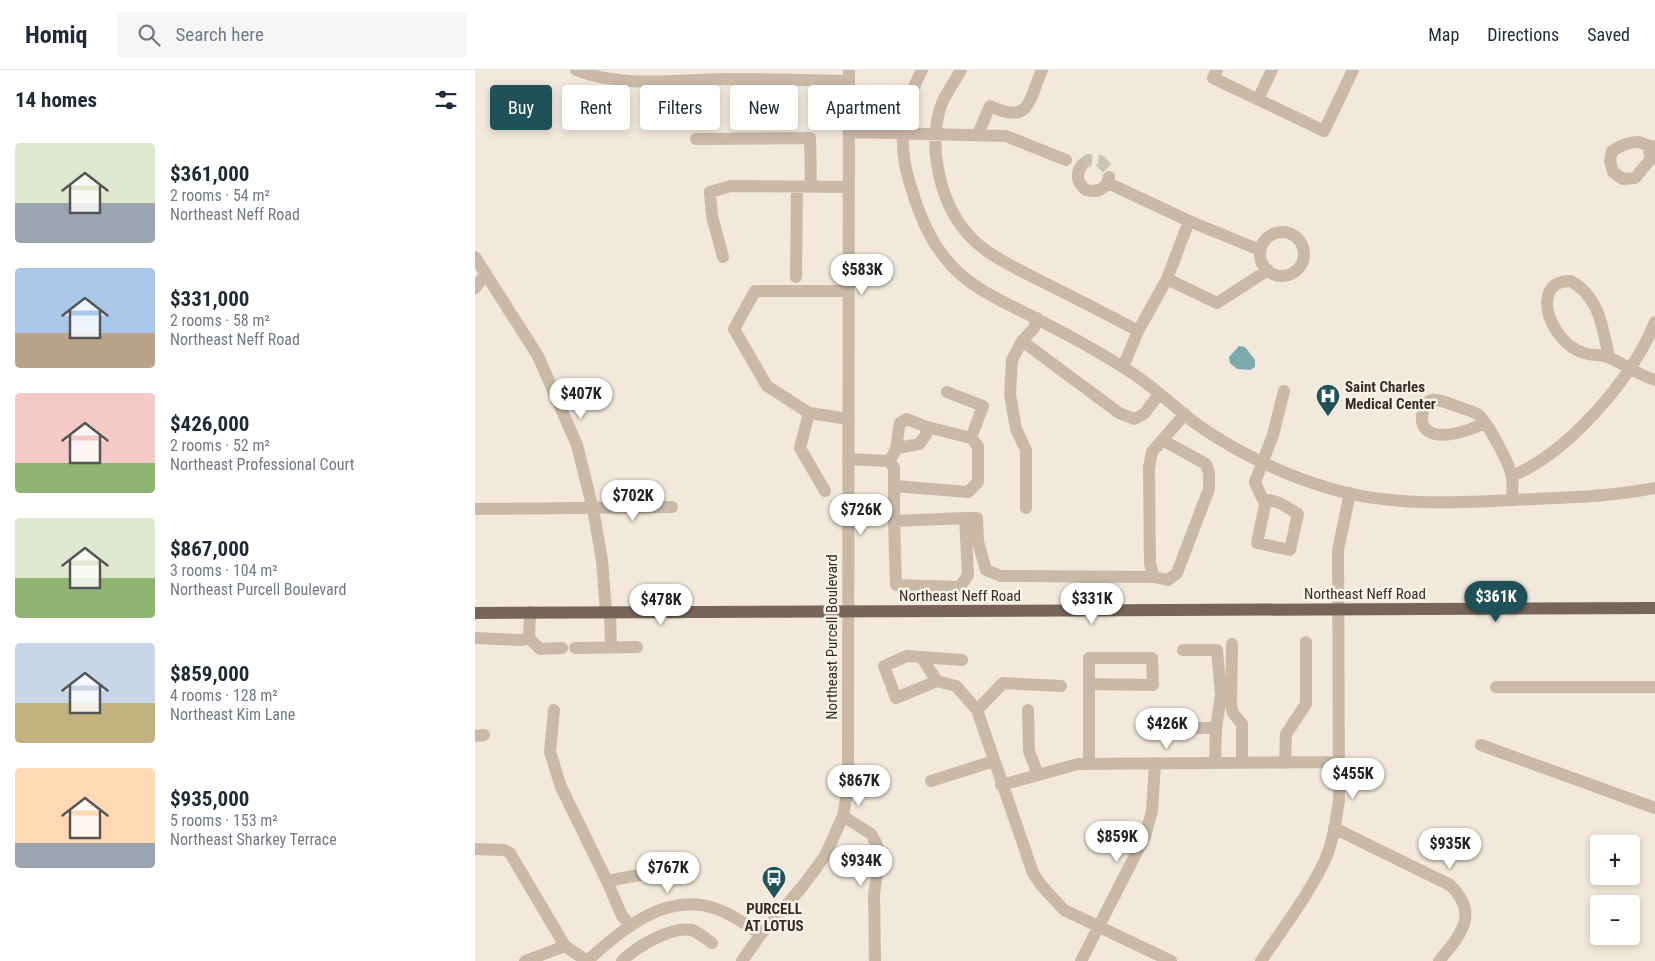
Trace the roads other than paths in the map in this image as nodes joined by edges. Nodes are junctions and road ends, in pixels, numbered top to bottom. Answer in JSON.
{"nodes":[{"id":1,"x":576,"y":70,"type":"edge"},
{"id":2,"x":922,"y":70,"type":"edge"},
{"id":3,"x":961,"y":70,"type":"edge"},
{"id":4,"x":1042,"y":70,"type":"edge"},
{"id":5,"x":1217,"y":70,"type":"edge"},
{"id":6,"x":1272,"y":70,"type":"edge"},
{"id":7,"x":1353,"y":70,"type":"edge"},
{"id":8,"x":811,"y":75,"type":"edge"},
{"id":9,"x":849,"y":75,"type":"edge"},
{"id":10,"x":1258,"y":99,"type":"junction"},
{"id":11,"x":849,"y":132,"type":"junction"},
{"id":12,"x":901,"y":133,"type":"junction"},
{"id":13,"x":936,"y":134,"type":"junction"},
{"id":14,"x":977,"y":134,"type":"junction"},
{"id":15,"x":696,"y":139,"type":"dead end"},
{"id":16,"x":1066,"y":160,"type":"dead end"},
{"id":17,"x":1082,"y":164,"type":"dead end"},
{"id":18,"x":797,"y":187,"type":"junction"},
{"id":19,"x":811,"y":187,"type":"junction"},
{"id":20,"x":848,"y":187,"type":"junction"},
{"id":21,"x":1189,"y":221,"type":"junction"},
{"id":22,"x":1260,"y":250,"type":"junction"},
{"id":23,"x":475,"y":257,"type":"edge"},
{"id":24,"x":723,"y":257,"type":"dead end"},
{"id":25,"x":1268,"y":270,"type":"junction"},
{"id":26,"x":486,"y":274,"type":"junction"},
{"id":27,"x":796,"y":277,"type":"dead end"},
{"id":28,"x":1167,"y":279,"type":"junction"},
{"id":29,"x":475,"y":288,"type":"edge"},
{"id":30,"x":848,"y":291,"type":"junction"},
{"id":31,"x":1037,"y":318,"type":"junction"},
{"id":32,"x":1655,"y":322,"type":"edge"},
{"id":33,"x":1138,"y":331,"type":"junction"},
{"id":34,"x":1022,"y":342,"type":"junction"},
{"id":35,"x":1609,"y":357,"type":"junction"},
{"id":36,"x":1123,"y":367,"type":"junction"},
{"id":37,"x":1628,"y":369,"type":"junction"},
{"id":38,"x":1655,"y":380,"type":"edge"},
{"id":39,"x":1284,"y":391,"type":"dead end"},
{"id":40,"x":947,"y":392,"type":"dead end"},
{"id":41,"x":1159,"y":394,"type":"junction"},
{"id":42,"x":809,"y":413,"type":"junction"},
{"id":43,"x":1185,"y":414,"type":"junction"},
{"id":44,"x":849,"y":419,"type":"junction"},
{"id":45,"x":1485,"y":422,"type":"dead end"},
{"id":46,"x":927,"y":427,"type":"junction"},
{"id":47,"x":971,"y":438,"type":"junction"},
{"id":48,"x":1164,"y":441,"type":"junction"},
{"id":49,"x":898,"y":448,"type":"junction"},
{"id":50,"x":848,"y":459,"type":"junction"},
{"id":51,"x":889,"y":461,"type":"junction"},
{"id":52,"x":1261,"y":462,"type":"junction"},
{"id":53,"x":1512,"y":476,"type":"junction"},
{"id":54,"x":895,"y":486,"type":"junction"},
{"id":55,"x":1655,"y":488,"type":"edge"},
{"id":56,"x":825,"y":491,"type":"dead end"},
{"id":57,"x":1350,"y":493,"type":"junction"},
{"id":58,"x":1266,"y":500,"type":"dead end"},
{"id":59,"x":1512,"y":500,"type":"junction"},
{"id":60,"x":672,"y":507,"type":"dead end"},
{"id":61,"x":475,"y":508,"type":"edge"},
{"id":62,"x":1026,"y":508,"type":"dead end"},
{"id":63,"x":593,"y":509,"type":"junction"},
{"id":64,"x":965,"y":518,"type":"junction"},
{"id":65,"x":894,"y":521,"type":"junction"},
{"id":66,"x":1154,"y":577,"type":"junction"},
{"id":67,"x":1655,"y":608,"type":"edge"},
{"id":68,"x":1338,"y":610,"type":"junction"},
{"id":69,"x":475,"y":612,"type":"edge"},
{"id":70,"x":530,"y":612,"type":"junction"},
{"id":71,"x":608,"y":612,"type":"junction"},
{"id":72,"x":847,"y":612,"type":"junction"},
{"id":73,"x":475,"y":638,"type":"edge"},
{"id":74,"x":529,"y":638,"type":"junction"},
{"id":75,"x":1306,"y":642,"type":"dead end"},
{"id":76,"x":1232,"y":644,"type":"dead end"},
{"id":77,"x":637,"y":646,"type":"dead end"},
{"id":78,"x":611,"y":647,"type":"junction"},
{"id":79,"x":1183,"y":650,"type":"dead end"},
{"id":80,"x":922,"y":658,"type":"junction"},
{"id":81,"x":962,"y":660,"type":"dead end"},
{"id":82,"x":937,"y":681,"type":"junction"},
{"id":83,"x":1089,"y":684,"type":"junction"},
{"id":84,"x":1061,"y":686,"type":"dead end"},
{"id":85,"x":1496,"y":687,"type":"dead end"},
{"id":86,"x":1655,"y":687,"type":"edge"},
{"id":87,"x":554,"y":710,"type":"dead end"},
{"id":88,"x":977,"y":710,"type":"junction"},
{"id":89,"x":1028,"y":710,"type":"dead end"},
{"id":90,"x":1179,"y":728,"type":"dead end"},
{"id":91,"x":1216,"y":728,"type":"junction"},
{"id":92,"x":1481,"y":745,"type":"dead end"},
{"id":93,"x":994,"y":762,"type":"junction"},
{"id":94,"x":1339,"y":762,"type":"junction"},
{"id":95,"x":1285,"y":763,"type":"junction"},
{"id":96,"x":1089,"y":764,"type":"junction"},
{"id":97,"x":1155,"y":764,"type":"junction"},
{"id":98,"x":1215,"y":764,"type":"junction"},
{"id":99,"x":1242,"y":764,"type":"junction"},
{"id":100,"x":1038,"y":775,"type":"junction"},
{"id":101,"x":931,"y":781,"type":"dead end"},
{"id":102,"x":1001,"y":785,"type":"junction"},
{"id":103,"x":1655,"y":808,"type":"edge"},
{"id":104,"x":843,"y":816,"type":"junction"},
{"id":105,"x":1334,"y":828,"type":"junction"},
{"id":106,"x":475,"y":849,"type":"edge"},
{"id":107,"x":683,"y":867,"type":"dead end"},
{"id":108,"x":607,"y":881,"type":"junction"},
{"id":109,"x":629,"y":924,"type":"junction"},
{"id":110,"x":1098,"y":926,"type":"junction"},
{"id":111,"x":761,"y":934,"type":"junction"},
{"id":112,"x":712,"y":942,"type":"dead end"},
{"id":113,"x":565,"y":946,"type":"junction"},
{"id":114,"x":593,"y":959,"type":"edge"},
{"id":115,"x":525,"y":961,"type":"edge"},
{"id":116,"x":622,"y":961,"type":"edge"},
{"id":117,"x":743,"y":961,"type":"edge"},
{"id":118,"x":875,"y":961,"type":"edge"},
{"id":119,"x":1081,"y":961,"type":"edge"},
{"id":120,"x":1171,"y":961,"type":"edge"},
{"id":121,"x":1261,"y":961,"type":"edge"},
{"id":122,"x":1439,"y":961,"type":"edge"}],
"edges":[{"from":1,"to":8,"type":"street"},
{"from":2,"to":12,"type":"street"},
{"from":3,"to":13,"type":"street"},
{"from":4,"to":14,"type":"street"},
{"from":5,"to":10,"type":"street"},
{"from":6,"to":10,"type":"street"},
{"from":7,"to":10,"type":"street"},
{"from":8,"to":9,"type":"street"},
{"from":9,"to":11,"type":"street","name":"Northeast Purcell Boulevard"},
{"from":11,"to":12,"type":"street"},
{"from":11,"to":20,"type":"street","name":"Northeast Purcell Boulevard"},
{"from":12,"to":13,"type":"street"},
{"from":12,"to":31,"type":"street"},
{"from":13,"to":14,"type":"street"},
{"from":13,"to":33,"type":"street"},
{"from":14,"to":16,"type":"street"},
{"from":15,"to":19,"type":"street"},
{"from":17,"to":21,"type":"street"},
{"from":18,"to":19,"type":"street"},
{"from":18,"to":24,"type":"street"},
{"from":18,"to":27,"type":"street"},
{"from":19,"to":20,"type":"street"},
{"from":20,"to":30,"type":"street","name":"Northeast Purcell Boulevard"},
{"from":21,"to":22,"type":"street"},
{"from":21,"to":28,"type":"street"},
{"from":22,"to":25,"type":"street"},
{"from":22,"to":25,"type":"street"},
{"from":23,"to":26,"type":"street"},
{"from":25,"to":28,"type":"street"},
{"from":26,"to":29,"type":"street"},
{"from":26,"to":63,"type":"street"},
{"from":28,"to":33,"type":"street"},
{"from":30,"to":42,"type":"street"},
{"from":30,"to":44,"type":"street","name":"Northeast Purcell Boulevard"},
{"from":31,"to":34,"type":"street"},
{"from":31,"to":36,"type":"street"},
{"from":32,"to":37,"type":"street"},
{"from":33,"to":36,"type":"street"},
{"from":34,"to":41,"type":"street"},
{"from":34,"to":62,"type":"street"},
{"from":35,"to":35,"type":"street"},
{"from":35,"to":37,"type":"street"},
{"from":36,"to":41,"type":"street"},
{"from":37,"to":38,"type":"street"},
{"from":37,"to":53,"type":"street"},
{"from":39,"to":52,"type":"street"},
{"from":40,"to":47,"type":"street"},
{"from":41,"to":43,"type":"street"},
{"from":42,"to":44,"type":"street"},
{"from":42,"to":56,"type":"street"},
{"from":43,"to":48,"type":"street"},
{"from":43,"to":52,"type":"street"},
{"from":44,"to":50,"type":"street","name":"Northeast Purcell Boulevard"},
{"from":45,"to":53,"type":"street"},
{"from":46,"to":47,"type":"street"},
{"from":46,"to":49,"type":"street"},
{"from":46,"to":49,"type":"street"},
{"from":47,"to":54,"type":"street"},
{"from":48,"to":66,"type":"street"},
{"from":48,"to":66,"type":"street"},
{"from":49,"to":51,"type":"street"},
{"from":50,"to":51,"type":"street"},
{"from":50,"to":72,"type":"street","name":"Northeast Purcell Boulevard"},
{"from":51,"to":54,"type":"street"},
{"from":52,"to":57,"type":"street"},
{"from":52,"to":58,"type":"street"},
{"from":53,"to":59,"type":"street"},
{"from":54,"to":65,"type":"street"},
{"from":55,"to":59,"type":"street"},
{"from":57,"to":59,"type":"street"},
{"from":57,"to":68,"type":"street"},
{"from":60,"to":63,"type":"street"},
{"from":61,"to":63,"type":"street"},
{"from":63,"to":71,"type":"street"},
{"from":64,"to":65,"type":"street"},
{"from":64,"to":65,"type":"street"},
{"from":64,"to":66,"type":"street"},
{"from":67,"to":68,"type":"main road","name":"Northeast Neff Road"},
{"from":68,"to":72,"type":"main road","name":"Northeast Neff Road"},
{"from":68,"to":94,"type":"street"},
{"from":69,"to":70,"type":"main road","name":"Northeast Neff Road"},
{"from":70,"to":71,"type":"main road","name":"Northeast Neff Road"},
{"from":70,"to":74,"type":"street"},
{"from":71,"to":72,"type":"main road","name":"Northeast Neff Road"},
{"from":71,"to":78,"type":"street"},
{"from":72,"to":104,"type":"street","name":"Northeast Purcell Boulevard"},
{"from":73,"to":74,"type":"street"},
{"from":74,"to":78,"type":"street"},
{"from":75,"to":95,"type":"street"},
{"from":76,"to":99,"type":"street"},
{"from":77,"to":78,"type":"street"},
{"from":79,"to":91,"type":"street"},
{"from":80,"to":81,"type":"street"},
{"from":80,"to":82,"type":"street"},
{"from":80,"to":82,"type":"street"},
{"from":82,"to":88,"type":"street"},
{"from":83,"to":83,"type":"street"},
{"from":83,"to":96,"type":"street"},
{"from":84,"to":88,"type":"street"},
{"from":85,"to":86,"type":"street"},
{"from":87,"to":108,"type":"street"},
{"from":88,"to":93,"type":"street"},
{"from":89,"to":100,"type":"street"},
{"from":90,"to":91,"type":"street"},
{"from":91,"to":98,"type":"street"},
{"from":92,"to":103,"type":"street"},
{"from":93,"to":101,"type":"street"},
{"from":93,"to":102,"type":"street"},
{"from":94,"to":95,"type":"street"},
{"from":94,"to":105,"type":"street"},
{"from":95,"to":99,"type":"street"},
{"from":96,"to":97,"type":"street"},
{"from":96,"to":100,"type":"street"},
{"from":97,"to":98,"type":"street"},
{"from":97,"to":110,"type":"street"},
{"from":98,"to":99,"type":"street"},
{"from":100,"to":102,"type":"street"},
{"from":102,"to":110,"type":"street"},
{"from":104,"to":111,"type":"street","name":"Northeast Purcell Boulevard"},
{"from":104,"to":118,"type":"street"},
{"from":105,"to":121,"type":"street"},
{"from":105,"to":122,"type":"street"},
{"from":106,"to":113,"type":"street"},
{"from":107,"to":108,"type":"street"},
{"from":108,"to":109,"type":"street"},
{"from":109,"to":111,"type":"street"},
{"from":109,"to":114,"type":"street"},
{"from":110,"to":119,"type":"street"},
{"from":110,"to":120,"type":"street"},
{"from":111,"to":117,"type":"street","name":"Northeast Purcell Boulevard"},
{"from":112,"to":116,"type":"street"},
{"from":113,"to":114,"type":"street"},
{"from":113,"to":115,"type":"street"}]}
